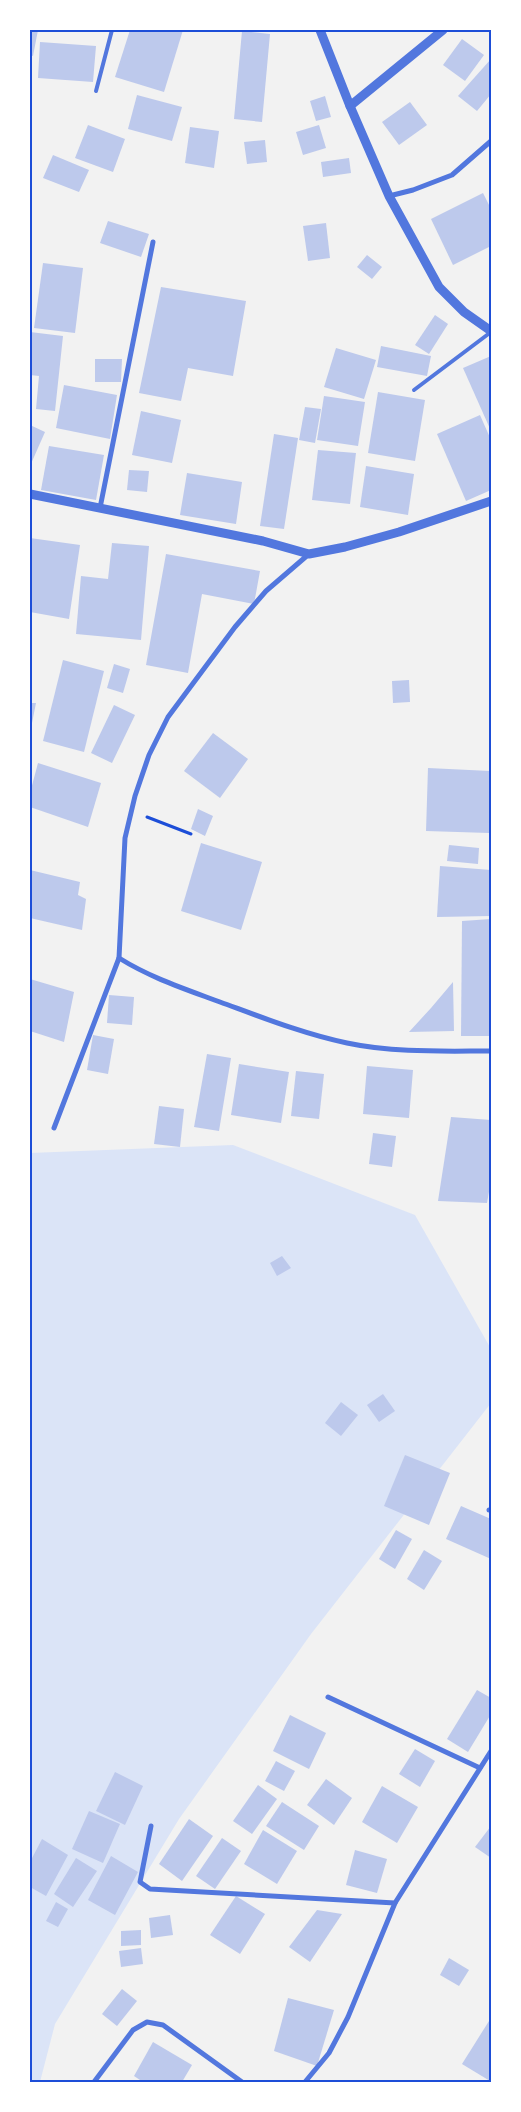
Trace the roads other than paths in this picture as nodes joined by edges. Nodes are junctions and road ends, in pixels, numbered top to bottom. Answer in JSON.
{"nodes":[{"id":1,"x":112,"y":30,"type":"edge"},
{"id":2,"x":320,"y":30,"type":"edge"},
{"id":3,"x":443,"y":30,"type":"edge"},
{"id":4,"x":96,"y":91,"type":"dead end"},
{"id":5,"x":350,"y":106,"type":"junction"},
{"id":6,"x":491,"y":141,"type":"edge"},
{"id":7,"x":389,"y":196,"type":"junction"},
{"id":8,"x":154,"y":242,"type":"dead end"},
{"id":9,"x":491,"y":332,"type":"edge"},
{"id":10,"x":414,"y":390,"type":"dead end"},
{"id":11,"x":30,"y":494,"type":"edge"},
{"id":12,"x":491,"y":501,"type":"edge"},
{"id":13,"x":100,"y":508,"type":"junction"},
{"id":14,"x":309,"y":554,"type":"junction"},
{"id":15,"x":119,"y":958,"type":"junction"},
{"id":16,"x":491,"y":1051,"type":"edge"},
{"id":17,"x":54,"y":1128,"type":"dead end"},
{"id":18,"x":328,"y":1697,"type":"dead end"},
{"id":19,"x":491,"y":1751,"type":"edge"},
{"id":20,"x":480,"y":1768,"type":"junction"},
{"id":21,"x":151,"y":1826,"type":"dead end"},
{"id":22,"x":395,"y":1903,"type":"junction"},
{"id":23,"x":94,"y":2082,"type":"edge"},
{"id":24,"x":242,"y":2082,"type":"edge"},
{"id":25,"x":305,"y":2082,"type":"edge"}],
"edges":[{"from":1,"to":4,"type":"lane"},
{"from":2,"to":5,"type":"street"},
{"from":3,"to":5,"type":"street"},
{"from":5,"to":7,"type":"street"},
{"from":6,"to":7,"type":"street"},
{"from":7,"to":9,"type":"street"},
{"from":8,"to":13,"type":"street"},
{"from":9,"to":10,"type":"lane"},
{"from":11,"to":13,"type":"street"},
{"from":12,"to":14,"type":"street"},
{"from":13,"to":14,"type":"street"},
{"from":14,"to":15,"type":"street"},
{"from":15,"to":16,"type":"street"},
{"from":15,"to":17,"type":"street"},
{"from":18,"to":20,"type":"street"},
{"from":19,"to":20,"type":"street"},
{"from":20,"to":22,"type":"street"},
{"from":21,"to":22,"type":"street"},
{"from":22,"to":25,"type":"street"},
{"from":23,"to":24,"type":"street"}]}
